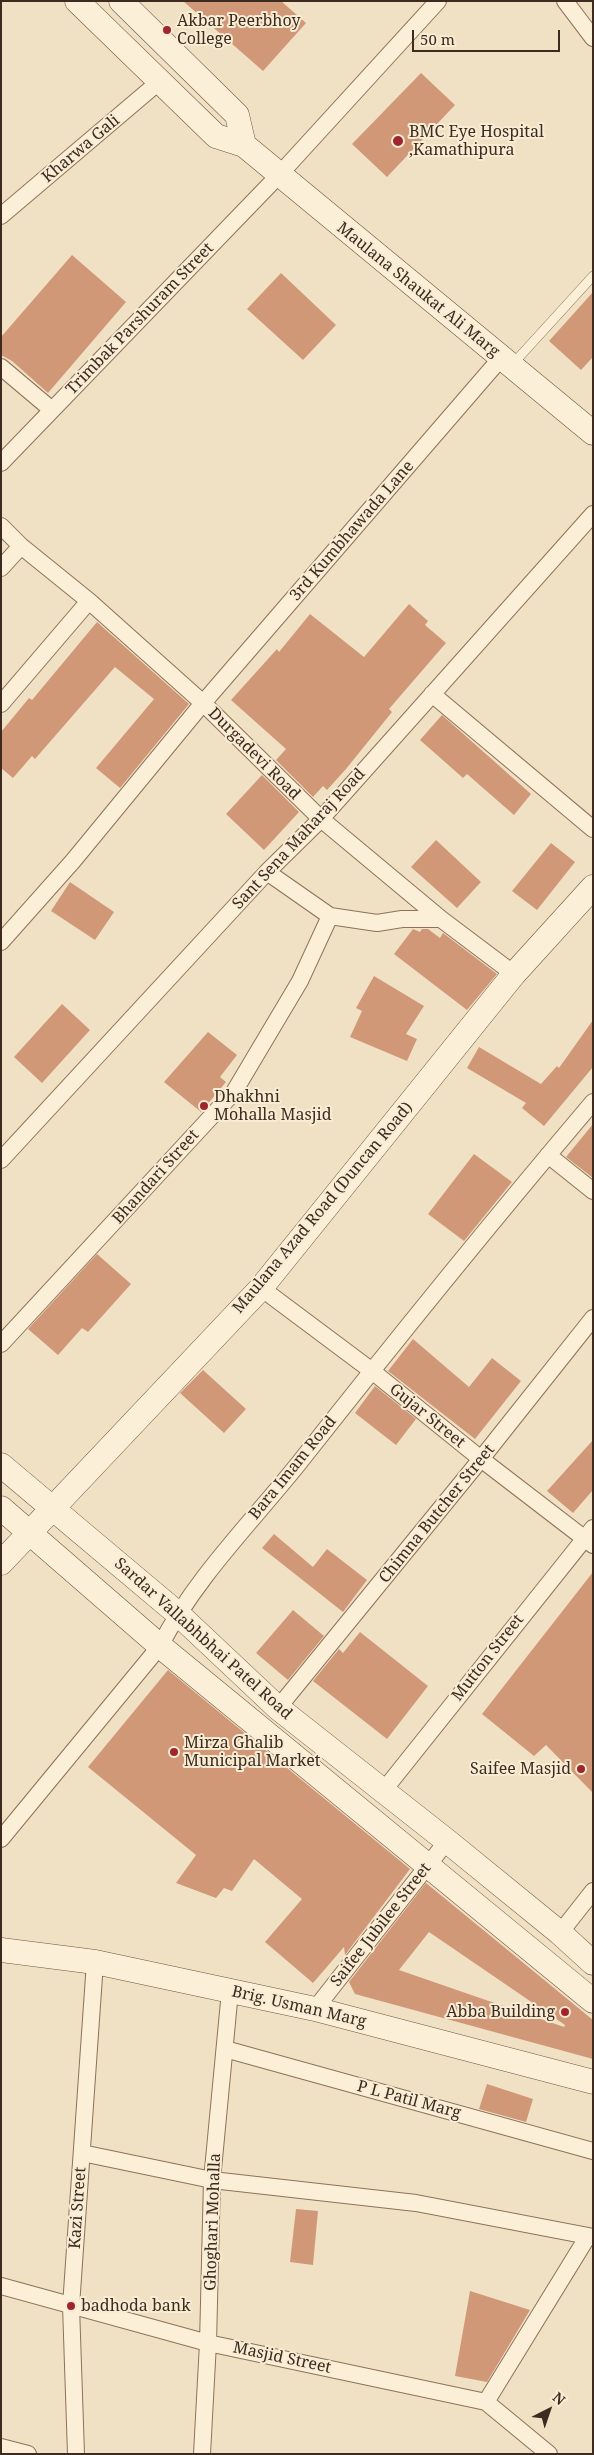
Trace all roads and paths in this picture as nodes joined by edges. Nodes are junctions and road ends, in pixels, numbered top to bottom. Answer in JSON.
{"nodes":[{"id":1,"x":77,"y":1,"type":"edge"},
{"id":2,"x":121,"y":1,"type":"edge"},
{"id":3,"x":438,"y":1,"type":"edge"},
{"id":4,"x":565,"y":1,"type":"edge"},
{"id":5,"x":593,"y":38,"type":"edge"},
{"id":6,"x":160,"y":82,"type":"junction"},
{"id":7,"x":244,"y":145,"type":"junction"},
{"id":8,"x":279,"y":175,"type":"junction"},
{"id":9,"x":1,"y":216,"type":"edge"},
{"id":10,"x":593,"y":276,"type":"edge"},
{"id":11,"x":506,"y":362,"type":"junction"},
{"id":12,"x":1,"y":367,"type":"edge"},
{"id":13,"x":52,"y":410,"type":"junction"},
{"id":14,"x":593,"y":433,"type":"edge"},
{"id":15,"x":1,"y":463,"type":"edge"},
{"id":16,"x":593,"y":514,"type":"edge"},
{"id":17,"x":1,"y":526,"type":"edge"},
{"id":18,"x":21,"y":546,"type":"junction"},
{"id":19,"x":1,"y":568,"type":"edge"},
{"id":20,"x":88,"y":601,"type":"junction"},
{"id":21,"x":432,"y":694,"type":"junction"},
{"id":22,"x":203,"y":703,"type":"junction"},
{"id":23,"x":1,"y":704,"type":"edge"},
{"id":24,"x":321,"y":819,"type":"junction"},
{"id":25,"x":593,"y":830,"type":"edge"},
{"id":26,"x":267,"y":872,"type":"junction"},
{"id":27,"x":593,"y":886,"type":"edge"},
{"id":28,"x":330,"y":916,"type":"junction"},
{"id":29,"x":441,"y":919,"type":"junction"},
{"id":30,"x":1,"y":942,"type":"edge"},
{"id":31,"x":514,"y":974,"type":"junction"},
{"id":32,"x":593,"y":1102,"type":"edge"},
{"id":33,"x":548,"y":1155,"type":"junction"},
{"id":34,"x":1,"y":1160,"type":"edge"},
{"id":35,"x":593,"y":1191,"type":"edge"},
{"id":36,"x":261,"y":1288,"type":"junction"},
{"id":37,"x":593,"y":1318,"type":"edge"},
{"id":38,"x":1,"y":1344,"type":"edge"},
{"id":39,"x":372,"y":1371,"type":"junction"},
{"id":40,"x":481,"y":1460,"type":"junction"},
{"id":41,"x":1,"y":1465,"type":"edge"},
{"id":42,"x":52,"y":1507,"type":"junction"},
{"id":43,"x":1,"y":1508,"type":"edge"},
{"id":44,"x":30,"y":1531,"type":"junction"},
{"id":45,"x":589,"y":1537,"type":"edge"},
{"id":46,"x":1,"y":1563,"type":"edge"},
{"id":47,"x":177,"y":1613,"type":"junction"},
{"id":48,"x":160,"y":1646,"type":"junction"},
{"id":49,"x":278,"y":1708,"type":"junction"},
{"id":50,"x":384,"y":1790,"type":"junction"},
{"id":51,"x":1,"y":1839,"type":"edge"},
{"id":52,"x":447,"y":1841,"type":"junction"},
{"id":53,"x":428,"y":1866,"type":"junction"},
{"id":54,"x":593,"y":1891,"type":"edge"},
{"id":55,"x":560,"y":1933,"type":"junction"},
{"id":56,"x":1,"y":1950,"type":"edge"},
{"id":57,"x":95,"y":1962,"type":"junction"},
{"id":58,"x":593,"y":1963,"type":"edge"},
{"id":59,"x":230,"y":1991,"type":"junction"},
{"id":60,"x":593,"y":2001,"type":"edge"},
{"id":61,"x":315,"y":2009,"type":"junction"},
{"id":62,"x":225,"y":2049,"type":"junction"},
{"id":63,"x":593,"y":2082,"type":"edge"},
{"id":64,"x":593,"y":2151,"type":"edge"},
{"id":65,"x":82,"y":2153,"type":"junction"},
{"id":66,"x":212,"y":2180,"type":"junction"},
{"id":67,"x":590,"y":2237,"type":"edge"},
{"id":68,"x":1,"y":2286,"type":"edge"},
{"id":69,"x":71,"y":2306,"type":"junction"},
{"id":70,"x":208,"y":2343,"type":"junction"},
{"id":71,"x":486,"y":2402,"type":"junction"},
{"id":72,"x":1,"y":2447,"type":"edge"},
{"id":73,"x":28,"y":2454,"type":"edge"},
{"id":74,"x":76,"y":2454,"type":"edge"},
{"id":75,"x":202,"y":2454,"type":"edge"},
{"id":76,"x":549,"y":2454,"type":"edge"}],
"edges":[{"from":1,"to":6,"type":"main road","name":"Maulana Shaukat Ali Marg"},
{"from":2,"to":7,"type":"main road"},
{"from":3,"to":8,"type":"street","name":"Trimbak Parshuram Street"},
{"from":4,"to":5,"type":"street"},
{"from":6,"to":7,"type":"main road","name":"Maulana Shaukat Ali Marg"},
{"from":6,"to":9,"type":"street","name":"Kharwa Gali"},
{"from":7,"to":8,"type":"main road","name":"Maulana Shaukat Ali Marg"},
{"from":8,"to":11,"type":"main road","name":"Maulana Shaukat Ali Marg"},
{"from":8,"to":13,"type":"street","name":"Trimbak Parshuram Street"},
{"from":10,"to":11,"type":"lane"},
{"from":11,"to":14,"type":"main road","name":"Maulana Shaukat Ali Marg"},
{"from":11,"to":22,"type":"street","name":"3rd Kumbhawada Lane"},
{"from":12,"to":13,"type":"street"},
{"from":13,"to":15,"type":"street","name":"Trimbak Parshuram Street"},
{"from":16,"to":21,"type":"street","name":"Sant Sena Maharaj Road"},
{"from":17,"to":18,"type":"street","name":"Durgadevi Road"},
{"from":18,"to":19,"type":"street"},
{"from":18,"to":20,"type":"street","name":"Durgadevi Road"},
{"from":20,"to":22,"type":"street","name":"Durgadevi Road"},
{"from":20,"to":23,"type":"street"},
{"from":21,"to":24,"type":"street","name":"Sant Sena Maharaj Road"},
{"from":21,"to":25,"type":"street"},
{"from":22,"to":24,"type":"street","name":"Durgadevi Road"},
{"from":22,"to":30,"type":"street","name":"3rd Kumbhawada Lane"},
{"from":24,"to":26,"type":"street","name":"Sant Sena Maharaj Road"},
{"from":24,"to":29,"type":"street","name":"Durgadevi Road"},
{"from":26,"to":28,"type":"street"},
{"from":26,"to":34,"type":"street","name":"Sant Sena Maharaj Road"},
{"from":27,"to":31,"type":"main road","name":"Maulana Azad Road (Duncan Road)"},
{"from":28,"to":29,"type":"street"},
{"from":28,"to":38,"type":"street","name":"Bhandari Street"},
{"from":29,"to":31,"type":"street","name":"Durgadevi Road"},
{"from":31,"to":36,"type":"main road","name":"Maulana Azad Road (Duncan Road)"},
{"from":32,"to":33,"type":"street","name":"Bara Imam Road"},
{"from":33,"to":35,"type":"street"},
{"from":33,"to":39,"type":"street","name":"Bara Imam Road"},
{"from":36,"to":39,"type":"street","name":"Gujar Street"},
{"from":36,"to":42,"type":"main road","name":"Maulana Azad Road (Duncan Road)"},
{"from":37,"to":40,"type":"street","name":"Chimna Butcher Street"},
{"from":39,"to":40,"type":"street","name":"Gujar Street"},
{"from":39,"to":47,"type":"street","name":"Bara Imam Road"},
{"from":40,"to":45,"type":"street","name":"Gujar Street"},
{"from":40,"to":49,"type":"street","name":"Chimna Butcher Street"},
{"from":41,"to":42,"type":"main road","name":"Sardar Vallabhbhai Patel Road"},
{"from":42,"to":44,"type":"main road","name":"Maulana Azad Road (Duncan Road)"},
{"from":42,"to":47,"type":"main road","name":"Sardar Vallabhbhai Patel Road"},
{"from":43,"to":44,"type":"main road","name":"Sardar Vallabhbhai Patel Road"},
{"from":44,"to":46,"type":"main road","name":"Maulana Azad Road (Duncan Road)"},
{"from":44,"to":48,"type":"main road","name":"Sardar Vallabhbhai Patel Road"},
{"from":45,"to":50,"type":"street","name":"Mutton Street"},
{"from":47,"to":48,"type":"street","name":"Bara Imam Road"},
{"from":47,"to":49,"type":"main road","name":"Sardar Vallabhbhai Patel Road"},
{"from":48,"to":51,"type":"street","name":"Bara Imam Road"},
{"from":48,"to":53,"type":"main road","name":"Sardar Vallabhbhai Patel Road"},
{"from":49,"to":50,"type":"main road","name":"Sardar Vallabhbhai Patel Road"},
{"from":50,"to":52,"type":"main road","name":"Sardar Vallabhbhai Patel Road"},
{"from":52,"to":53,"type":"street","name":"Saifee Jubilee Street"},
{"from":52,"to":55,"type":"main road","name":"Sardar Vallabhbhai Patel Road"},
{"from":53,"to":60,"type":"main road","name":"Sardar Vallabhbhai Patel Road"},
{"from":53,"to":61,"type":"street","name":"Saifee Jubilee Street"},
{"from":54,"to":55,"type":"street"},
{"from":55,"to":58,"type":"main road","name":"Sardar Vallabhbhai Patel Road"},
{"from":56,"to":57,"type":"main road","name":"Brig. Usman Marg"},
{"from":57,"to":59,"type":"main road","name":"Brig. Usman Marg"},
{"from":57,"to":65,"type":"street","name":"Kazi Street"},
{"from":59,"to":61,"type":"main road","name":"Brig. Usman Marg"},
{"from":59,"to":62,"type":"street","name":"Ghoghari Mohalla"},
{"from":61,"to":63,"type":"main road","name":"Brig. Usman Marg"},
{"from":62,"to":64,"type":"street","name":"P L Patil Marg"},
{"from":62,"to":66,"type":"street","name":"Ghoghari Mohalla"},
{"from":65,"to":66,"type":"street"},
{"from":65,"to":69,"type":"street","name":"Kazi Street"},
{"from":66,"to":67,"type":"street"},
{"from":66,"to":70,"type":"street","name":"Ghoghari Mohalla"},
{"from":67,"to":71,"type":"street"},
{"from":68,"to":69,"type":"street","name":"Masjid Street"},
{"from":69,"to":70,"type":"street","name":"Masjid Street"},
{"from":69,"to":74,"type":"street","name":"Kazi Street"},
{"from":70,"to":71,"type":"street","name":"Masjid Street"},
{"from":70,"to":75,"type":"street","name":"Ghoghari Mohalla"},
{"from":71,"to":76,"type":"street","name":"Masjid Street"},
{"from":72,"to":73,"type":"street"}]}
